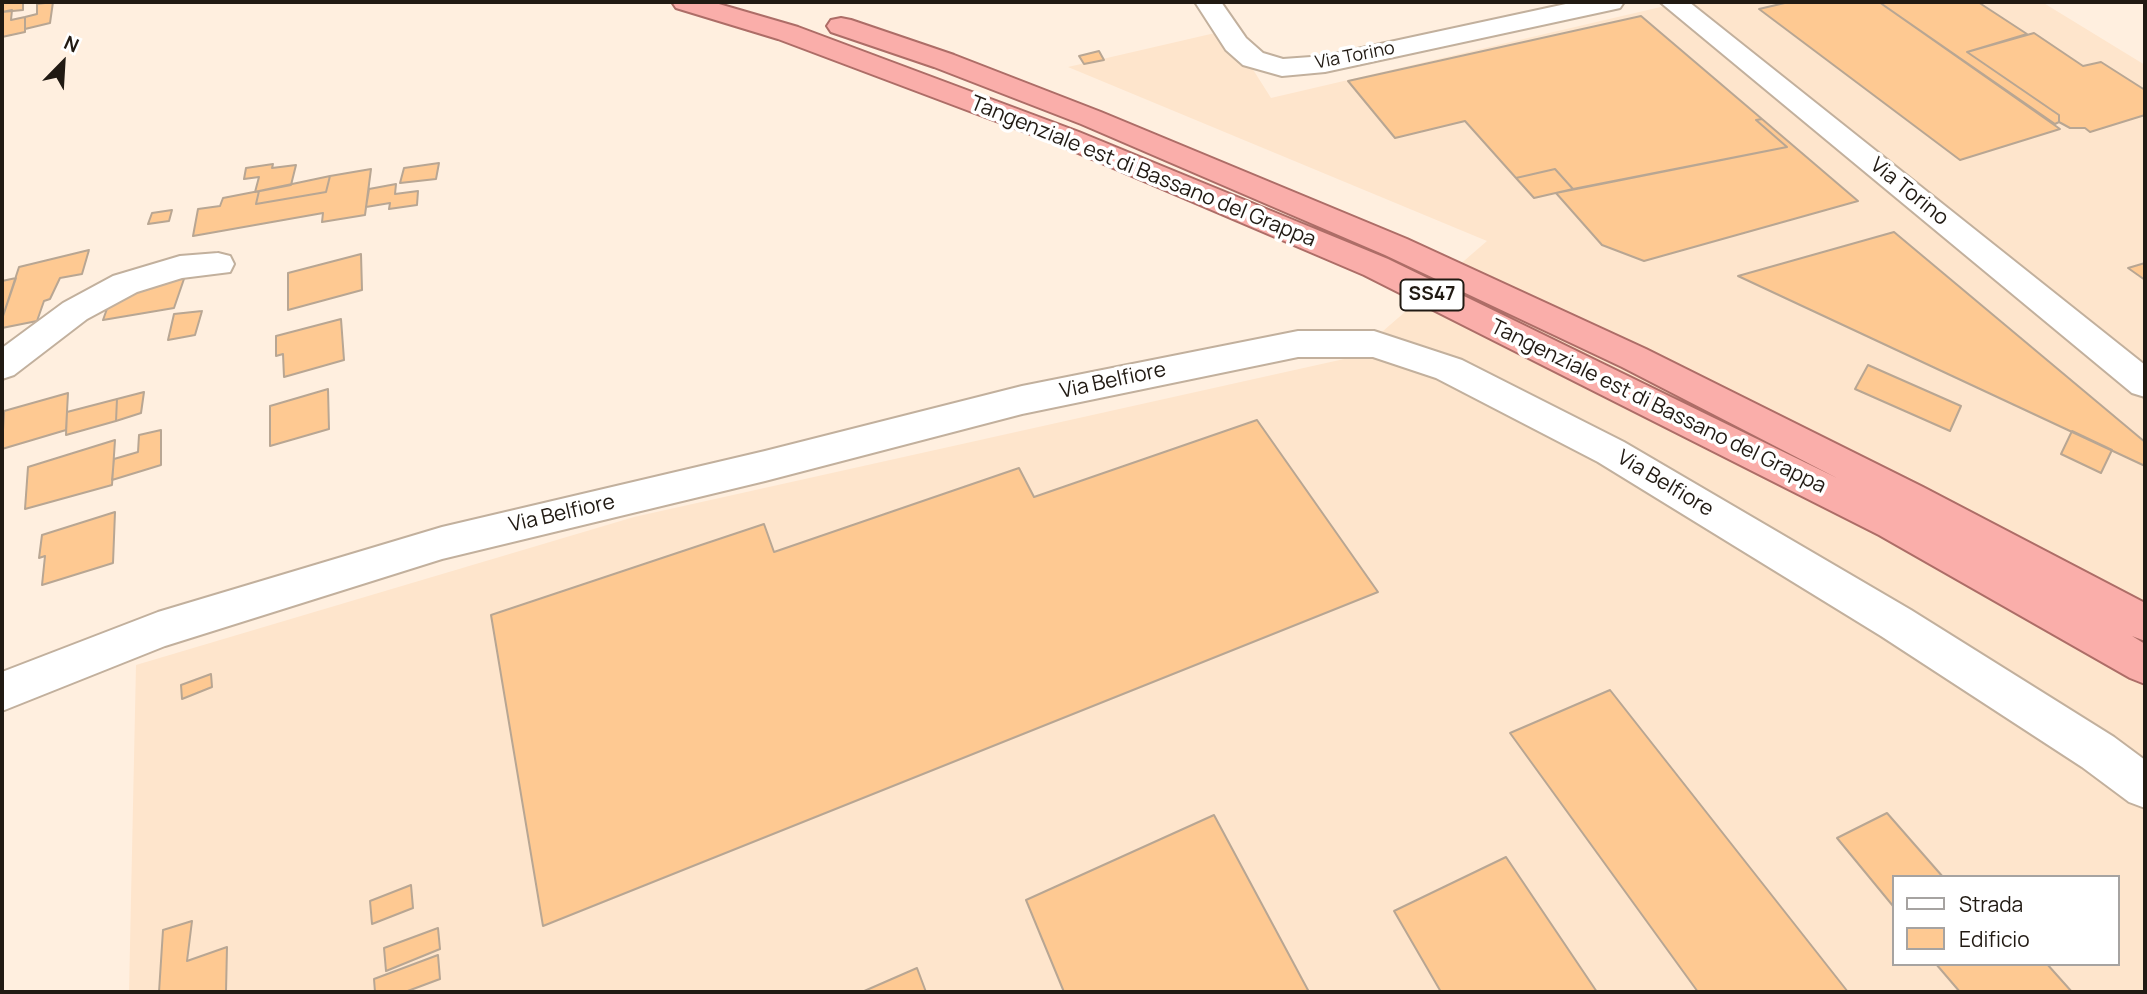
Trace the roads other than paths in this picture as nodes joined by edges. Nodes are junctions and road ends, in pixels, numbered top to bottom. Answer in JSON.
{"nodes":[{"id":1,"x":685,"y":2,"type":"edge"},
{"id":2,"x":765,"y":2,"type":"edge"},
{"id":3,"x":1208,"y":2,"type":"edge"},
{"id":4,"x":1611,"y":2,"type":"edge"},
{"id":5,"x":1673,"y":2,"type":"edge"},
{"id":6,"x":218,"y":264,"type":"dead end"},
{"id":7,"x":2,"y":366,"type":"edge"},
{"id":8,"x":2145,"y":384,"type":"edge"},
{"id":9,"x":2145,"y":623,"type":"edge"},
{"id":10,"x":2145,"y":665,"type":"edge"},
{"id":11,"x":2,"y":692,"type":"edge"},
{"id":12,"x":2145,"y":787,"type":"edge"}],
"edges":[{"from":1,"to":10,"type":"highway","name":"Tangenziale est di Bassano del Grappa","number":"SS47"},
{"from":2,"to":9,"type":"highway","name":"Tangenziale est di Bassano del Grappa","number":"SS47"},
{"from":3,"to":4,"type":"street","name":"Via Torino"},
{"from":5,"to":8,"type":"street","name":"Via Torino"},
{"from":6,"to":7,"type":"street"},
{"from":11,"to":12,"type":"street","name":"Via Belfiore"}]}
